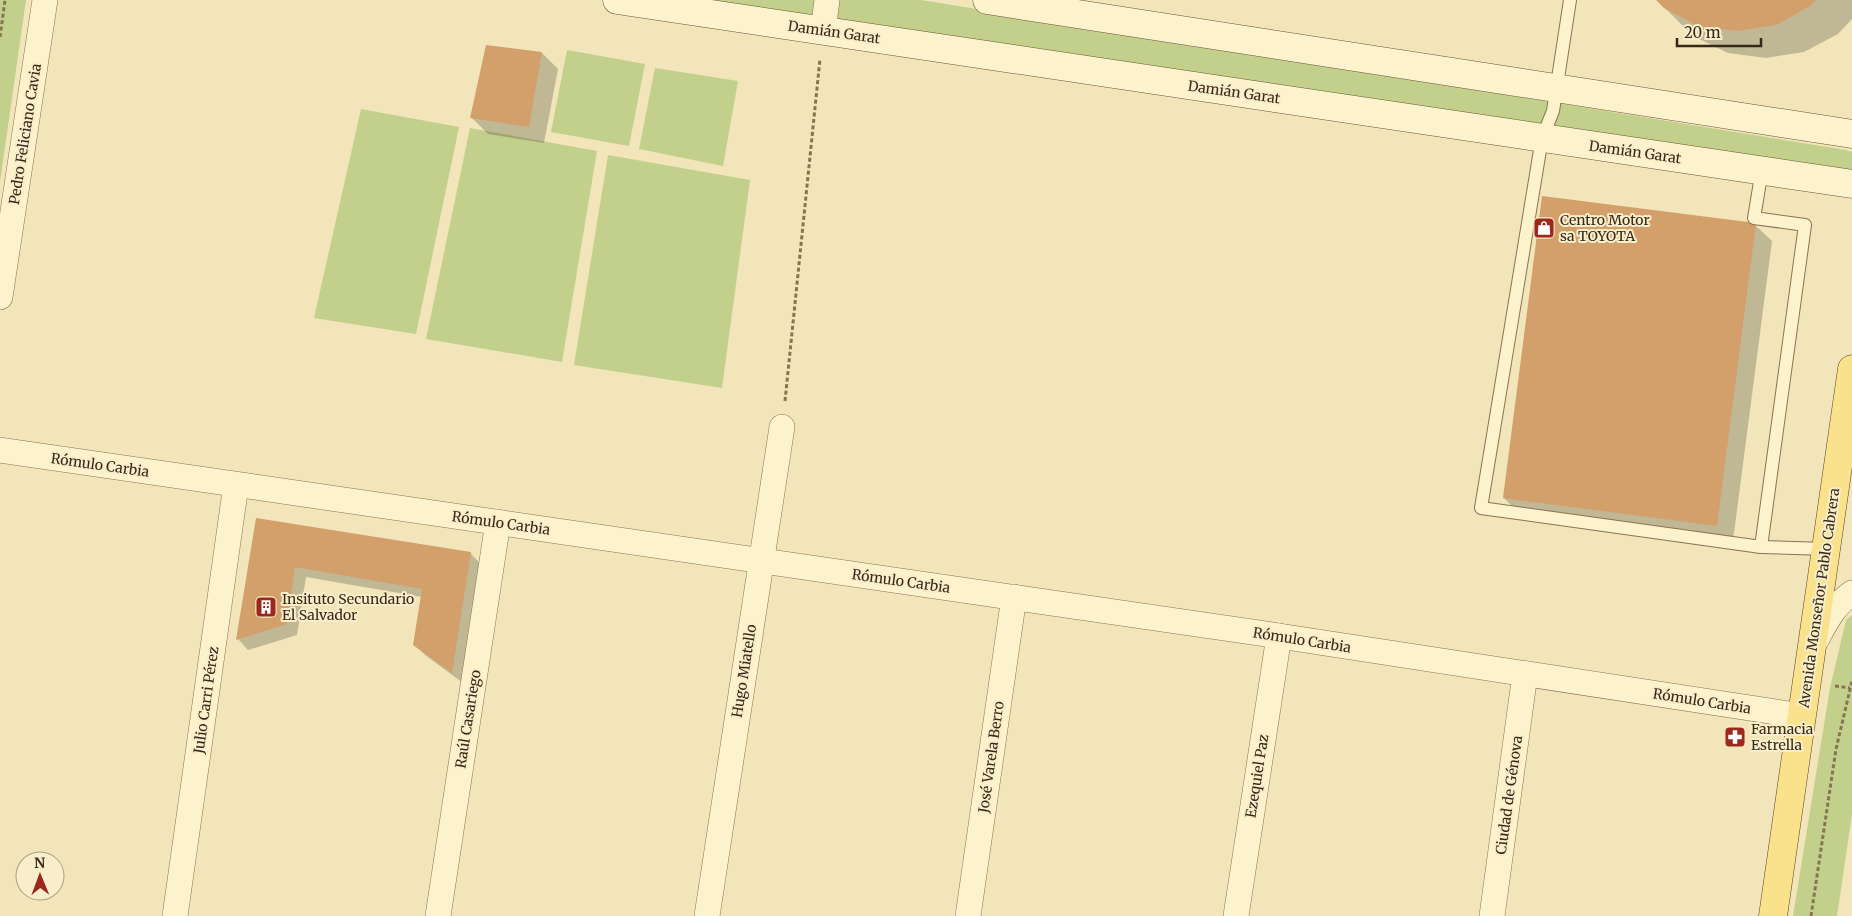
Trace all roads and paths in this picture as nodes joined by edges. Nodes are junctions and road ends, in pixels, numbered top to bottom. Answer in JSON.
{"nodes":[{"id":1,"x":5,"y":0,"type":"edge"},
{"id":2,"x":45,"y":0,"type":"edge"},
{"id":3,"x":617,"y":0,"type":"edge"},
{"id":4,"x":827,"y":0,"type":"edge"},
{"id":5,"x":987,"y":0,"type":"edge"},
{"id":6,"x":1570,"y":0,"type":"edge"},
{"id":7,"x":823,"y":31,"type":"junction"},
{"id":8,"x":0,"y":37,"type":"edge"},
{"id":9,"x":1556,"y":88,"type":"junction"},
{"id":10,"x":1852,"y":134,"type":"edge"},
{"id":11,"x":1542,"y":138,"type":"junction"},
{"id":12,"x":1762,"y":170,"type":"junction"},
{"id":13,"x":1852,"y":184,"type":"edge"},
{"id":14,"x":0,"y":297,"type":"edge"},
{"id":15,"x":1852,"y":369,"type":"edge"},
{"id":16,"x":782,"y":427,"type":"joint"},
{"id":17,"x":0,"y":450,"type":"edge"},
{"id":18,"x":236,"y":485,"type":"junction"},
{"id":19,"x":498,"y":522,"type":"junction"},
{"id":20,"x":1761,"y":547,"type":"junction"},
{"id":21,"x":1827,"y":549,"type":"junction"},
{"id":22,"x":761,"y":560,"type":"junction"},
{"id":23,"x":1852,"y":593,"type":"edge"},
{"id":24,"x":1014,"y":597,"type":"junction"},
{"id":25,"x":1279,"y":636,"type":"junction"},
{"id":26,"x":1812,"y":648,"type":"junction"},
{"id":27,"x":1525,"y":674,"type":"junction"},
{"id":28,"x":1852,"y":681,"type":"edge"},
{"id":29,"x":1802,"y":716,"type":"junction"},
{"id":30,"x":175,"y":916,"type":"edge"},
{"id":31,"x":438,"y":916,"type":"edge"},
{"id":32,"x":707,"y":916,"type":"edge"},
{"id":33,"x":968,"y":916,"type":"edge"},
{"id":34,"x":1236,"y":916,"type":"edge"},
{"id":35,"x":1492,"y":916,"type":"edge"},
{"id":36,"x":1773,"y":916,"type":"edge"},
{"id":37,"x":1810,"y":916,"type":"edge"}],
"edges":[{"from":1,"to":8,"type":"path"},
{"from":2,"to":14,"type":"street","name":"Pedro Feliciano Cavia"},
{"from":3,"to":7,"type":"main road","name":"Damián Garat"},
{"from":4,"to":7,"type":"street"},
{"from":5,"to":9,"type":"main road"},
{"from":6,"to":9,"type":"lane"},
{"from":7,"to":11,"type":"main road","name":"Damián Garat"},
{"from":7,"to":16,"type":"path"},
{"from":9,"to":10,"type":"main road"},
{"from":9,"to":11,"type":"lane"},
{"from":11,"to":12,"type":"main road","name":"Damián Garat"},
{"from":11,"to":20,"type":"lane"},
{"from":12,"to":13,"type":"main road","name":"Damián Garat"},
{"from":12,"to":20,"type":"lane"},
{"from":15,"to":21,"type":"main road","name":"Avenida Monseñor Pablo Cabrera"},
{"from":16,"to":22,"type":"street","name":"Hugo Miatello"},
{"from":17,"to":18,"type":"street","name":"Rómulo Carbia"},
{"from":18,"to":19,"type":"street","name":"Rómulo Carbia"},
{"from":18,"to":30,"type":"street","name":"Julio Carri Pérez"},
{"from":19,"to":22,"type":"street","name":"Rómulo Carbia"},
{"from":19,"to":31,"type":"street","name":"Raúl Casariego"},
{"from":20,"to":21,"type":"lane"},
{"from":21,"to":26,"type":"main road","name":"Avenida Monseñor Pablo Cabrera"},
{"from":22,"to":24,"type":"street","name":"Rómulo Carbia"},
{"from":22,"to":32,"type":"street","name":"Hugo Miatello"},
{"from":23,"to":26,"type":"street"},
{"from":24,"to":25,"type":"street","name":"Rómulo Carbia"},
{"from":24,"to":33,"type":"street","name":"José Varela Berro"},
{"from":25,"to":27,"type":"street","name":"Rómulo Carbia"},
{"from":25,"to":34,"type":"street","name":"Ezequiel Paz"},
{"from":26,"to":29,"type":"main road","name":"Avenida Monseñor Pablo Cabrera"},
{"from":27,"to":29,"type":"street","name":"Rómulo Carbia"},
{"from":27,"to":35,"type":"street","name":"Ciudad de Génova"},
{"from":28,"to":37,"type":"path"},
{"from":29,"to":36,"type":"main road","name":"Avenida Monseñor Pablo Cabrera"}]}
